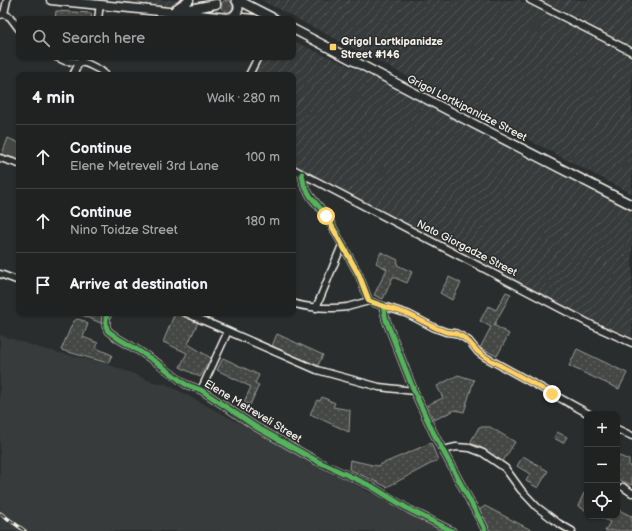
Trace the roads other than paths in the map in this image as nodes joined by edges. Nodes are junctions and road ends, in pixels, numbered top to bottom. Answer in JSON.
{"nodes":[{"id":1,"x":7,"y":0,"type":"edge"},
{"id":2,"x":51,"y":0,"type":"edge"},
{"id":3,"x":190,"y":0,"type":"edge"},
{"id":4,"x":237,"y":0,"type":"edge"},
{"id":5,"x":530,"y":0,"type":"edge"},
{"id":6,"x":216,"y":1,"type":"edge"},
{"id":7,"x":100,"y":4,"type":"junction"},
{"id":8,"x":170,"y":12,"type":"junction"},
{"id":9,"x":2,"y":15,"type":"edge"},
{"id":10,"x":98,"y":16,"type":"edge"},
{"id":11,"x":212,"y":16,"type":"edge"},
{"id":12,"x":221,"y":16,"type":"edge"},
{"id":13,"x":234,"y":16,"type":"edge"},
{"id":14,"x":269,"y":16,"type":"edge"},
{"id":15,"x":16,"y":25,"type":"edge"},
{"id":16,"x":296,"y":31,"type":"edge"},
{"id":17,"x":632,"y":52,"type":"edge"},
{"id":18,"x":63,"y":60,"type":"edge"},
{"id":19,"x":81,"y":60,"type":"edge"},
{"id":20,"x":256,"y":60,"type":"edge"},
{"id":21,"x":75,"y":72,"type":"edge"},
{"id":22,"x":102,"y":72,"type":"edge"},
{"id":23,"x":250,"y":72,"type":"edge"},
{"id":24,"x":0,"y":158,"type":"edge"},
{"id":25,"x":16,"y":163,"type":"edge"},
{"id":26,"x":296,"y":171,"type":"edge"},
{"id":27,"x":302,"y":174,"type":"junction"},
{"id":28,"x":632,"y":205,"type":"edge"},
{"id":29,"x":342,"y":246,"type":"junction"},
{"id":30,"x":0,"y":274,"type":"edge"},
{"id":31,"x":16,"y":280,"type":"edge"},
{"id":32,"x":369,"y":301,"type":"junction"},
{"id":33,"x":296,"y":304,"type":"edge"},
{"id":34,"x":383,"y":306,"type":"junction"},
{"id":35,"x":316,"y":308,"type":"junction"},
{"id":36,"x":107,"y":316,"type":"edge"},
{"id":37,"x":193,"y":316,"type":"edge"},
{"id":38,"x":228,"y":331,"type":"junction"},
{"id":39,"x":632,"y":343,"type":"edge"},
{"id":40,"x":201,"y":390,"type":"junction"},
{"id":41,"x":414,"y":391,"type":"junction"},
{"id":42,"x":584,"y":411,"type":"edge"},
{"id":43,"x":620,"y":430,"type":"edge"},
{"id":44,"x":632,"y":436,"type":"edge"},
{"id":45,"x":443,"y":450,"type":"junction"},
{"id":46,"x":623,"y":487,"type":"dead end"},
{"id":47,"x":632,"y":492,"type":"edge"},
{"id":48,"x":452,"y":531,"type":"edge"},
{"id":49,"x":485,"y":531,"type":"edge"},
{"id":50,"x":572,"y":531,"type":"edge"}],
"edges":[{"from":1,"to":9,"type":"street"},
{"from":2,"to":7,"type":"street"},
{"from":3,"to":8,"type":"street"},
{"from":4,"to":13,"type":"street"},
{"from":4,"to":14,"type":"street"},
{"from":5,"to":17,"type":"street"},
{"from":6,"to":8,"type":"street"},
{"from":6,"to":12,"type":"street"},
{"from":7,"to":8,"type":"street"},
{"from":7,"to":10,"type":"street"},
{"from":8,"to":11,"type":"street"},
{"from":9,"to":15,"type":"street"},
{"from":16,"to":28,"type":"street","name":"Grigol Lortkipanidze Street"},
{"from":18,"to":19,"type":"street"},
{"from":19,"to":21,"type":"street"},
{"from":19,"to":22,"type":"street"},
{"from":20,"to":23,"type":"street"},
{"from":24,"to":25,"type":"street"},
{"from":26,"to":27,"type":"street","name":"Nato Giorgadze Street"},
{"from":27,"to":29,"type":"street"},
{"from":27,"to":39,"type":"street","name":"Nato Giorgadze Street"},
{"from":29,"to":32,"type":"street"},
{"from":29,"to":35,"type":"street"},
{"from":30,"to":31,"type":"street"},
{"from":32,"to":34,"type":"street"},
{"from":32,"to":35,"type":"street"},
{"from":33,"to":35,"type":"street"},
{"from":34,"to":41,"type":"street"},
{"from":34,"to":42,"type":"street"},
{"from":36,"to":40,"type":"street","name":"Elene Metreveli Street"},
{"from":37,"to":38,"type":"street"},
{"from":38,"to":40,"type":"street"},
{"from":38,"to":41,"type":"street"},
{"from":40,"to":48,"type":"street","name":"Elene Metreveli Street"},
{"from":41,"to":45,"type":"street"},
{"from":43,"to":44,"type":"street"},
{"from":45,"to":49,"type":"street"},
{"from":45,"to":50,"type":"street"},
{"from":46,"to":47,"type":"street"}]}
